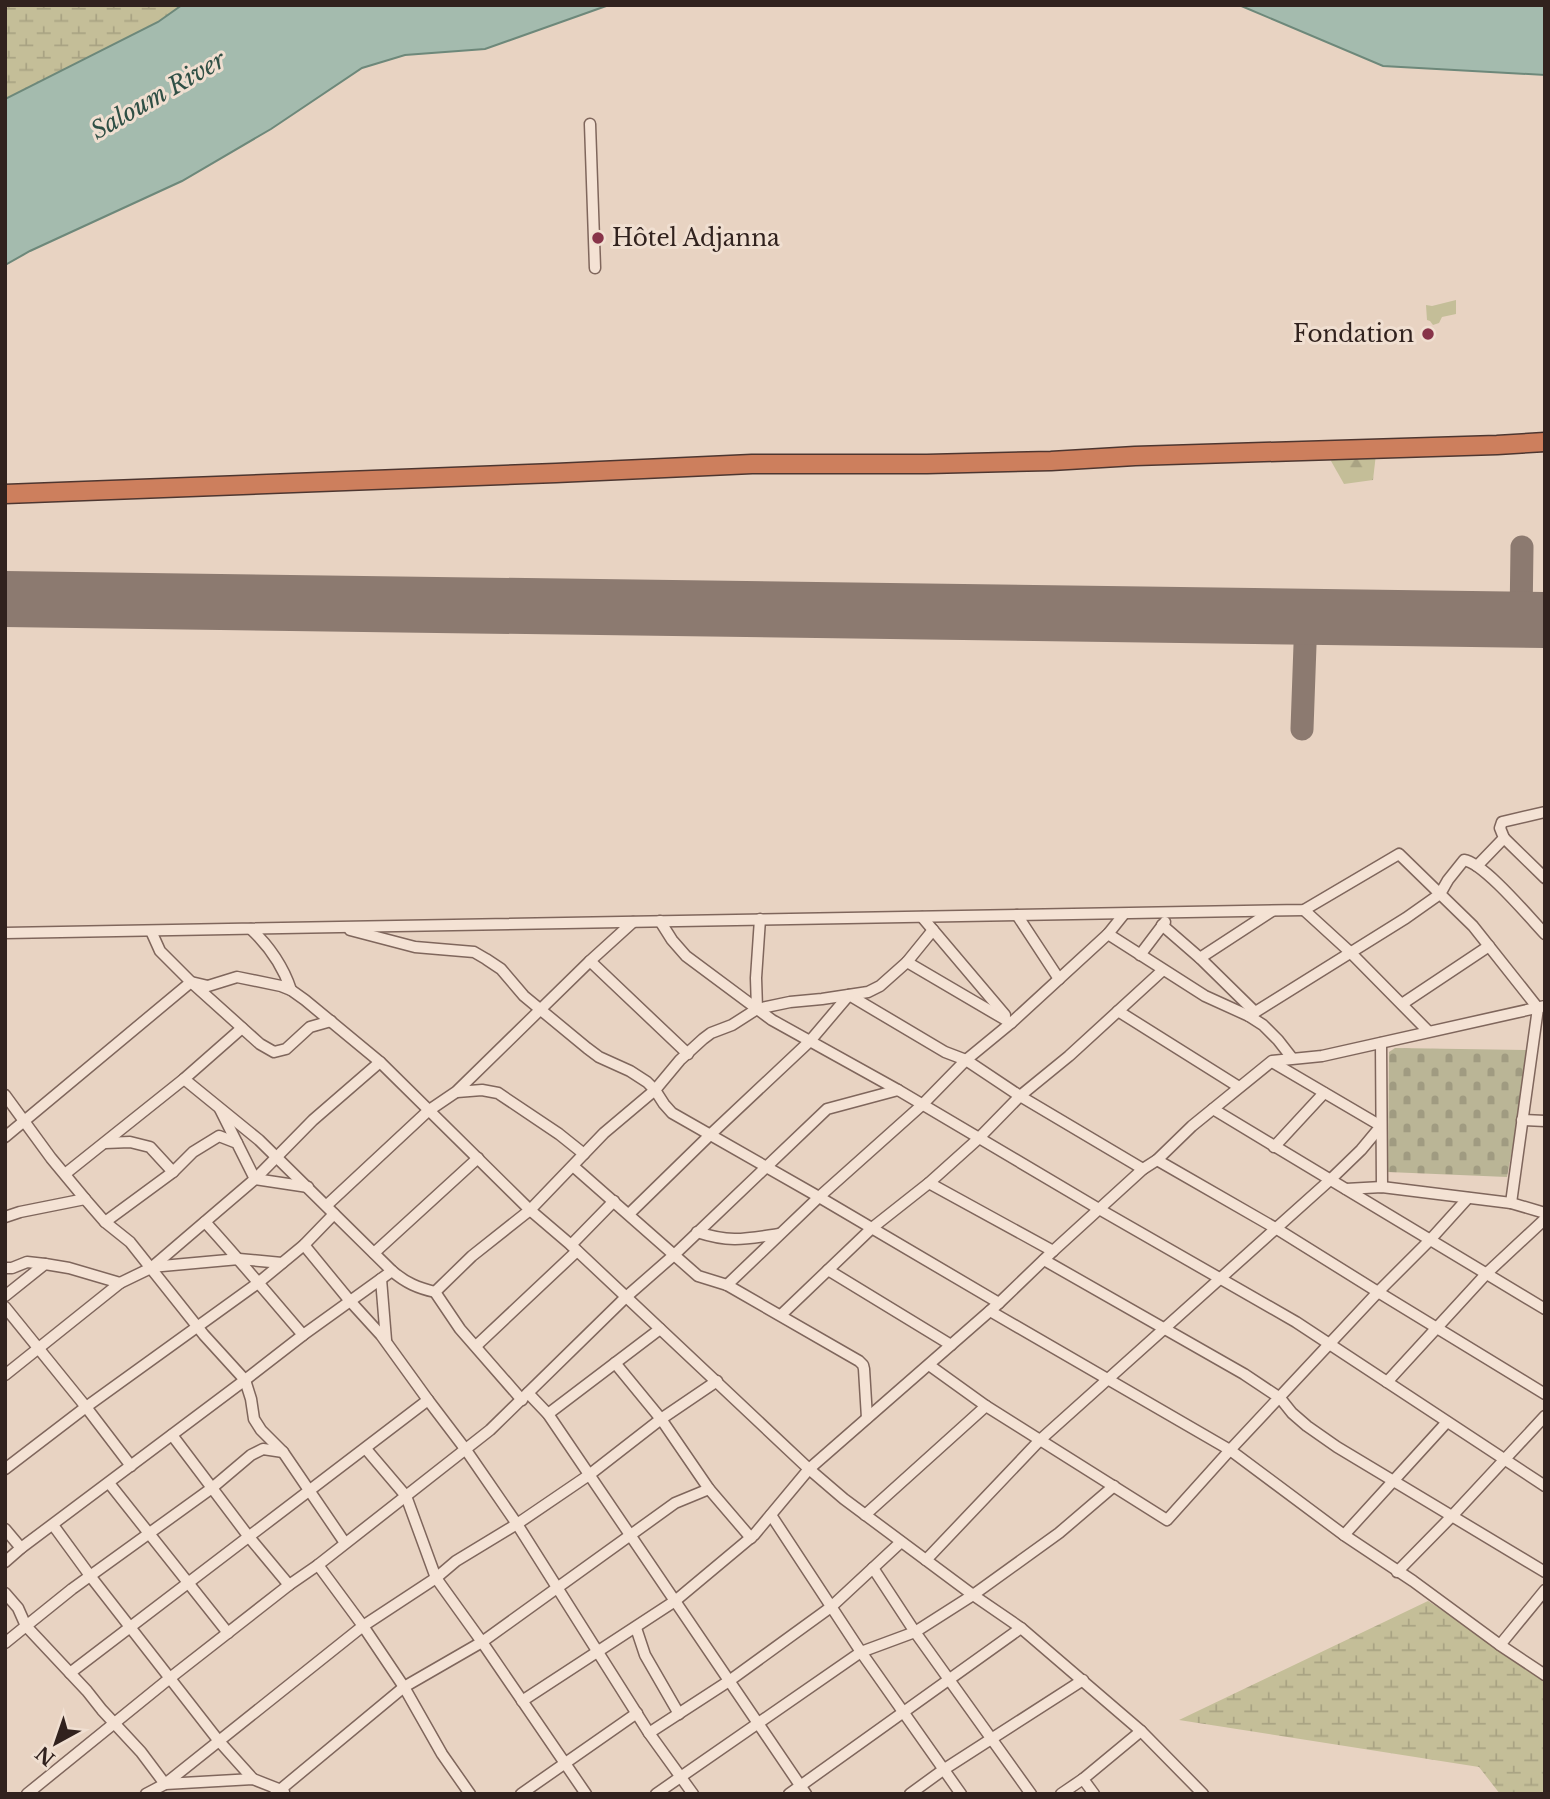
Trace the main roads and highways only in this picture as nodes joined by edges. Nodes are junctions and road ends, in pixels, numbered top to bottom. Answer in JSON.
{"nodes":[{"id":1,"x":1545,"y":442,"type":"edge"},
{"id":2,"x":5,"y":494,"type":"edge"}],
"edges":[{"from":1,"to":2,"type":"highway"}]}
